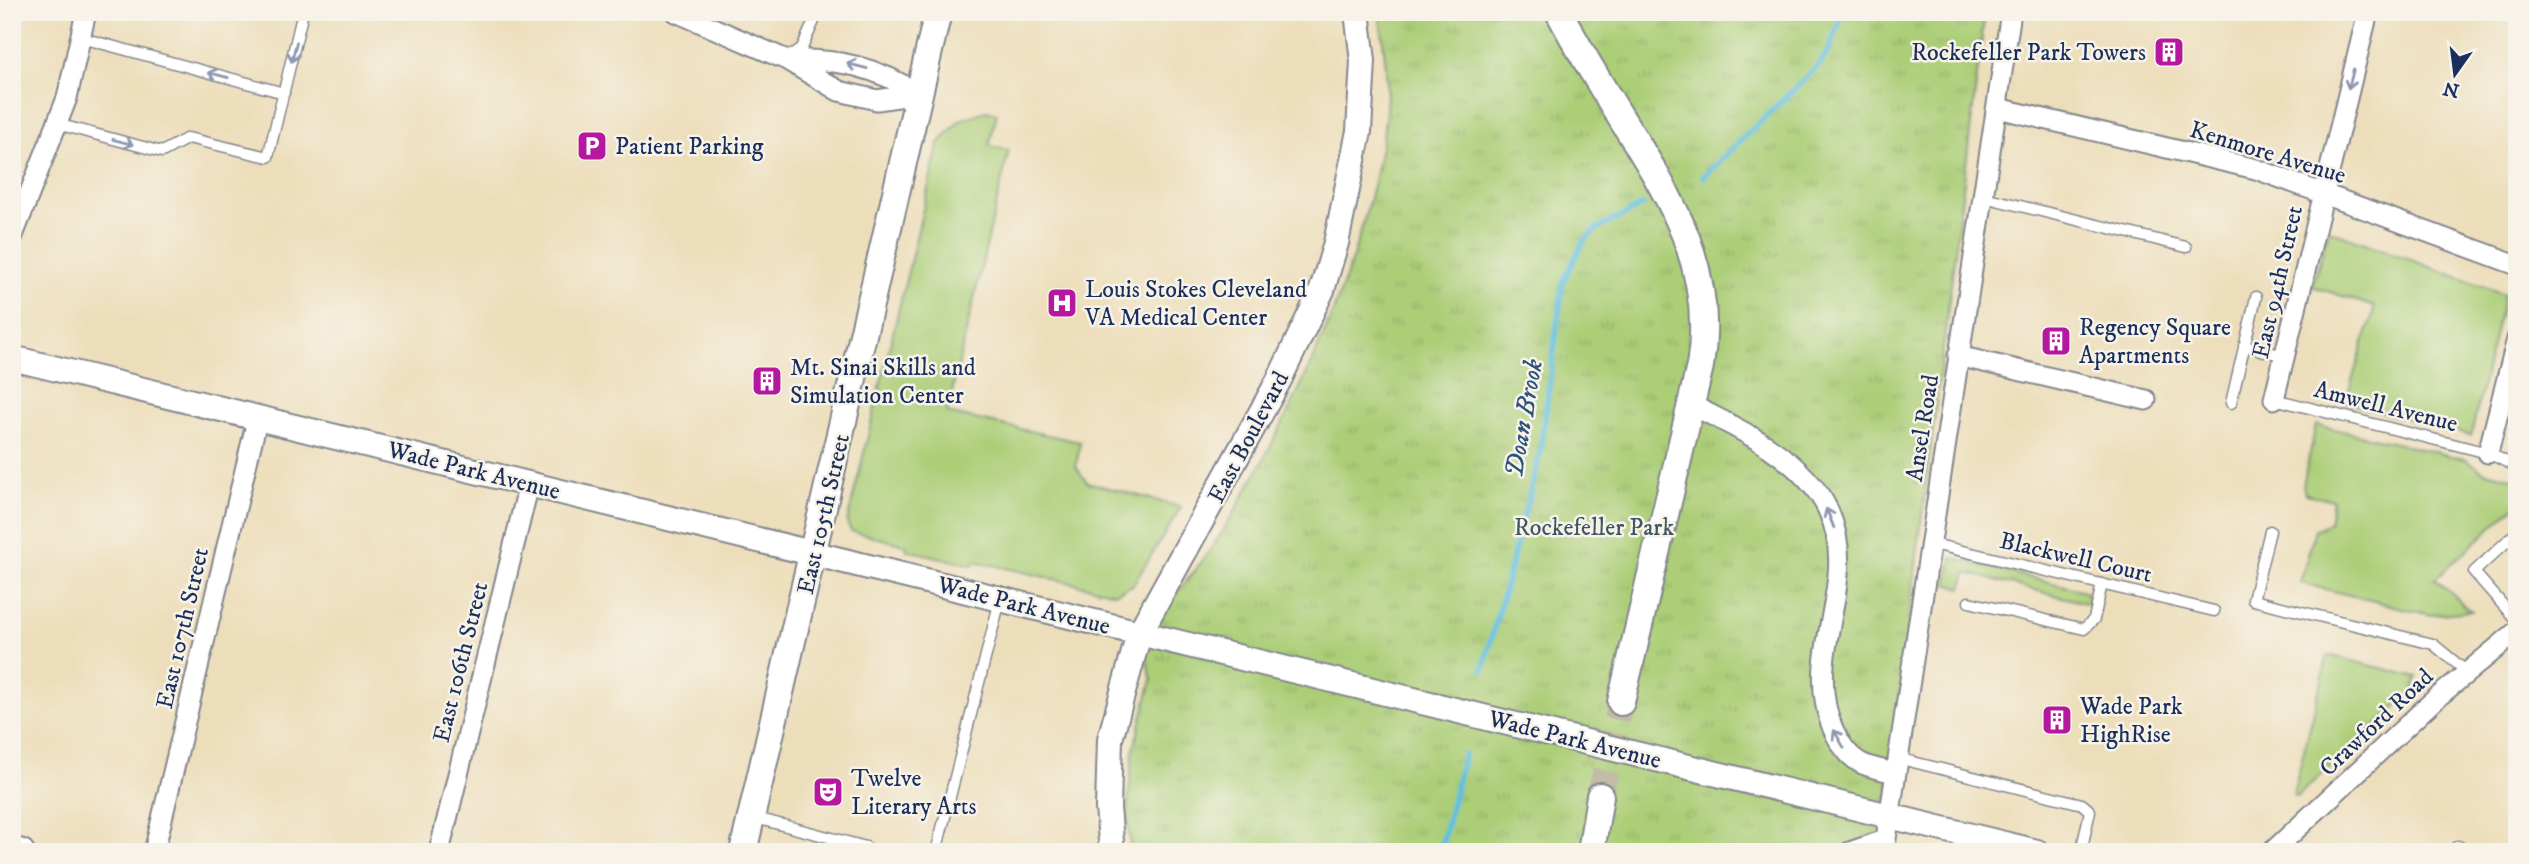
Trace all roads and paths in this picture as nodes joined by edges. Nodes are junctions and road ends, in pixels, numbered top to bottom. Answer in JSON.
{"nodes":[{"id":1,"x":86,"y":12,"type":"edge"},
{"id":2,"x":303,"y":12,"type":"edge"},
{"id":3,"x":676,"y":12,"type":"edge"},
{"id":4,"x":818,"y":12,"type":"edge"},
{"id":5,"x":939,"y":12,"type":"edge"},
{"id":6,"x":1357,"y":12,"type":"edge"},
{"id":7,"x":1559,"y":12,"type":"edge"},
{"id":8,"x":2011,"y":12,"type":"edge"},
{"id":9,"x":2368,"y":12,"type":"edge"},
{"id":10,"x":82,"y":38,"type":"junction"},
{"id":11,"x":787,"y":60,"type":"junction"},
{"id":12,"x":284,"y":93,"type":"junction"},
{"id":13,"x":918,"y":94,"type":"junction"},
{"id":14,"x":1998,"y":108,"type":"junction"},
{"id":15,"x":57,"y":124,"type":"junction"},
{"id":16,"x":2323,"y":193,"type":"junction"},
{"id":17,"x":1984,"y":197,"type":"junction"},
{"id":18,"x":12,"y":238,"type":"edge"},
{"id":19,"x":2186,"y":247,"type":"dead end"},
{"id":20,"x":2517,"y":265,"type":"edge"},
{"id":21,"x":2256,"y":297,"type":"dead end"},
{"id":22,"x":2517,"y":339,"type":"edge"},
{"id":23,"x":2244,"y":346,"type":"junction"},
{"id":24,"x":1958,"y":356,"type":"junction"},
{"id":25,"x":2285,"y":356,"type":"junction"},
{"id":26,"x":12,"y":358,"type":"edge"},
{"id":27,"x":2274,"y":399,"type":"joint"},
{"id":28,"x":2146,"y":400,"type":"dead end"},
{"id":29,"x":2231,"y":403,"type":"dead end"},
{"id":30,"x":1691,"y":405,"type":"junction"},
{"id":31,"x":258,"y":416,"type":"junction"},
{"id":32,"x":2488,"y":453,"type":"junction"},
{"id":33,"x":2517,"y":467,"type":"edge"},
{"id":34,"x":529,"y":484,"type":"junction"},
{"id":35,"x":2270,"y":531,"type":"dead end"},
{"id":36,"x":2517,"y":532,"type":"edge"},
{"id":37,"x":1929,"y":543,"type":"junction"},
{"id":38,"x":814,"y":554,"type":"junction"},
{"id":39,"x":2102,"y":584,"type":"junction"},
{"id":40,"x":1000,"y":599,"type":"junction"},
{"id":41,"x":1969,"y":603,"type":"dead end"},
{"id":42,"x":2214,"y":611,"type":"dead end"},
{"id":43,"x":2517,"y":621,"type":"edge"},
{"id":44,"x":2517,"y":631,"type":"edge"},
{"id":45,"x":1139,"y":634,"type":"junction"},
{"id":46,"x":2467,"y":672,"type":"junction"},
{"id":47,"x":1621,"y":702,"type":"tunnel mouth"},
{"id":48,"x":1896,"y":766,"type":"junction"},
{"id":49,"x":1600,"y":796,"type":"tunnel mouth"},
{"id":50,"x":751,"y":817,"type":"junction"},
{"id":51,"x":1886,"y":836,"type":"edge"},
{"id":52,"x":12,"y":849,"type":"edge"},
{"id":53,"x":22,"y":852,"type":"edge"},
{"id":54,"x":154,"y":852,"type":"edge"},
{"id":55,"x":439,"y":852,"type":"edge"},
{"id":56,"x":743,"y":852,"type":"edge"},
{"id":57,"x":864,"y":852,"type":"edge"},
{"id":58,"x":936,"y":852,"type":"edge"},
{"id":59,"x":1112,"y":852,"type":"edge"},
{"id":60,"x":1591,"y":852,"type":"edge"},
{"id":61,"x":1850,"y":852,"type":"edge"},
{"id":62,"x":2037,"y":852,"type":"edge"},
{"id":63,"x":2081,"y":852,"type":"edge"},
{"id":64,"x":2272,"y":852,"type":"edge"},
{"id":65,"x":2451,"y":852,"type":"edge"},
{"id":66,"x":2469,"y":852,"type":"edge"}],
"edges":[{"from":1,"to":10,"type":"street"},
{"from":2,"to":12,"type":"lane","one_way":true},
{"from":3,"to":11,"type":"street"},
{"from":4,"to":11,"type":"lane"},
{"from":5,"to":13,"type":"main road","name":"East 105th Street"},
{"from":6,"to":45,"type":"street","name":"East Boulevard"},
{"from":7,"to":30,"type":"main road"},
{"from":8,"to":14,"type":"street","name":"Ansel Road"},
{"from":9,"to":16,"type":"street","name":"East 94th Street","one_way":true},
{"from":12,"to":10,"type":"lane","one_way":true},
{"from":10,"to":15,"type":"street"},
{"from":13,"to":11,"type":"street","one_way":true},
{"from":11,"to":13,"type":"street"},
{"from":15,"to":12,"type":"lane","one_way":true},
{"from":13,"to":38,"type":"main road","name":"East 105th Street"},
{"from":14,"to":16,"type":"street","name":"Kenmore Avenue"},
{"from":14,"to":17,"type":"street","name":"Ansel Road"},
{"from":15,"to":18,"type":"street"},
{"from":16,"to":20,"type":"street","name":"Kenmore Avenue"},
{"from":16,"to":25,"type":"street","name":"East 94th Street"},
{"from":17,"to":19,"type":"lane"},
{"from":17,"to":24,"type":"street","name":"Ansel Road"},
{"from":21,"to":23,"type":"lane"},
{"from":22,"to":32,"type":"street"},
{"from":23,"to":25,"type":"lane"},
{"from":23,"to":29,"type":"lane"},
{"from":24,"to":28,"type":"street"},
{"from":24,"to":37,"type":"street","name":"Ansel Road"},
{"from":25,"to":27,"type":"street","name":"East 94th Street"},
{"from":26,"to":31,"type":"street","name":"Wade Park Avenue"},
{"from":27,"to":32,"type":"lane","name":"Amwell Avenue"},
{"from":30,"to":47,"type":"main road"},
{"from":48,"to":30,"type":"street","one_way":true},
{"from":31,"to":34,"type":"street","name":"Wade Park Avenue"},
{"from":31,"to":54,"type":"street","name":"East 107th Street"},
{"from":32,"to":33,"type":"lane","name":"Amwell Avenue"},
{"from":34,"to":38,"type":"street","name":"Wade Park Avenue"},
{"from":34,"to":55,"type":"street","name":"East 106th Street"},
{"from":35,"to":46,"type":"lane"},
{"from":36,"to":43,"type":"lane"},
{"from":37,"to":39,"type":"lane","name":"Blackwell Court"},
{"from":37,"to":48,"type":"street","name":"Ansel Road"},
{"from":38,"to":40,"type":"street","name":"Wade Park Avenue"},
{"from":38,"to":50,"type":"main road","name":"East 105th Street"},
{"from":39,"to":41,"type":"lane"},
{"from":39,"to":42,"type":"lane","name":"Blackwell Court"},
{"from":40,"to":45,"type":"street","name":"Wade Park Avenue"},
{"from":40,"to":58,"type":"lane"},
{"from":44,"to":46,"type":"street","name":"Crawford Road"},
{"from":45,"to":51,"type":"street","name":"Wade Park Avenue"},
{"from":45,"to":59,"type":"street","name":"East Boulevard"},
{"from":46,"to":64,"type":"street","name":"Crawford Road"},
{"from":48,"to":51,"type":"street","name":"Ansel Road"},
{"from":48,"to":63,"type":"lane"},
{"from":49,"to":60,"type":"main road"},
{"from":50,"to":56,"type":"main road","name":"East 105th Street"},
{"from":50,"to":57,"type":"lane"},
{"from":51,"to":61,"type":"street"},
{"from":51,"to":62,"type":"street","name":"Wade Park Avenue"},
{"from":52,"to":53,"type":"street"},
{"from":65,"to":66,"type":"lane"}]}
